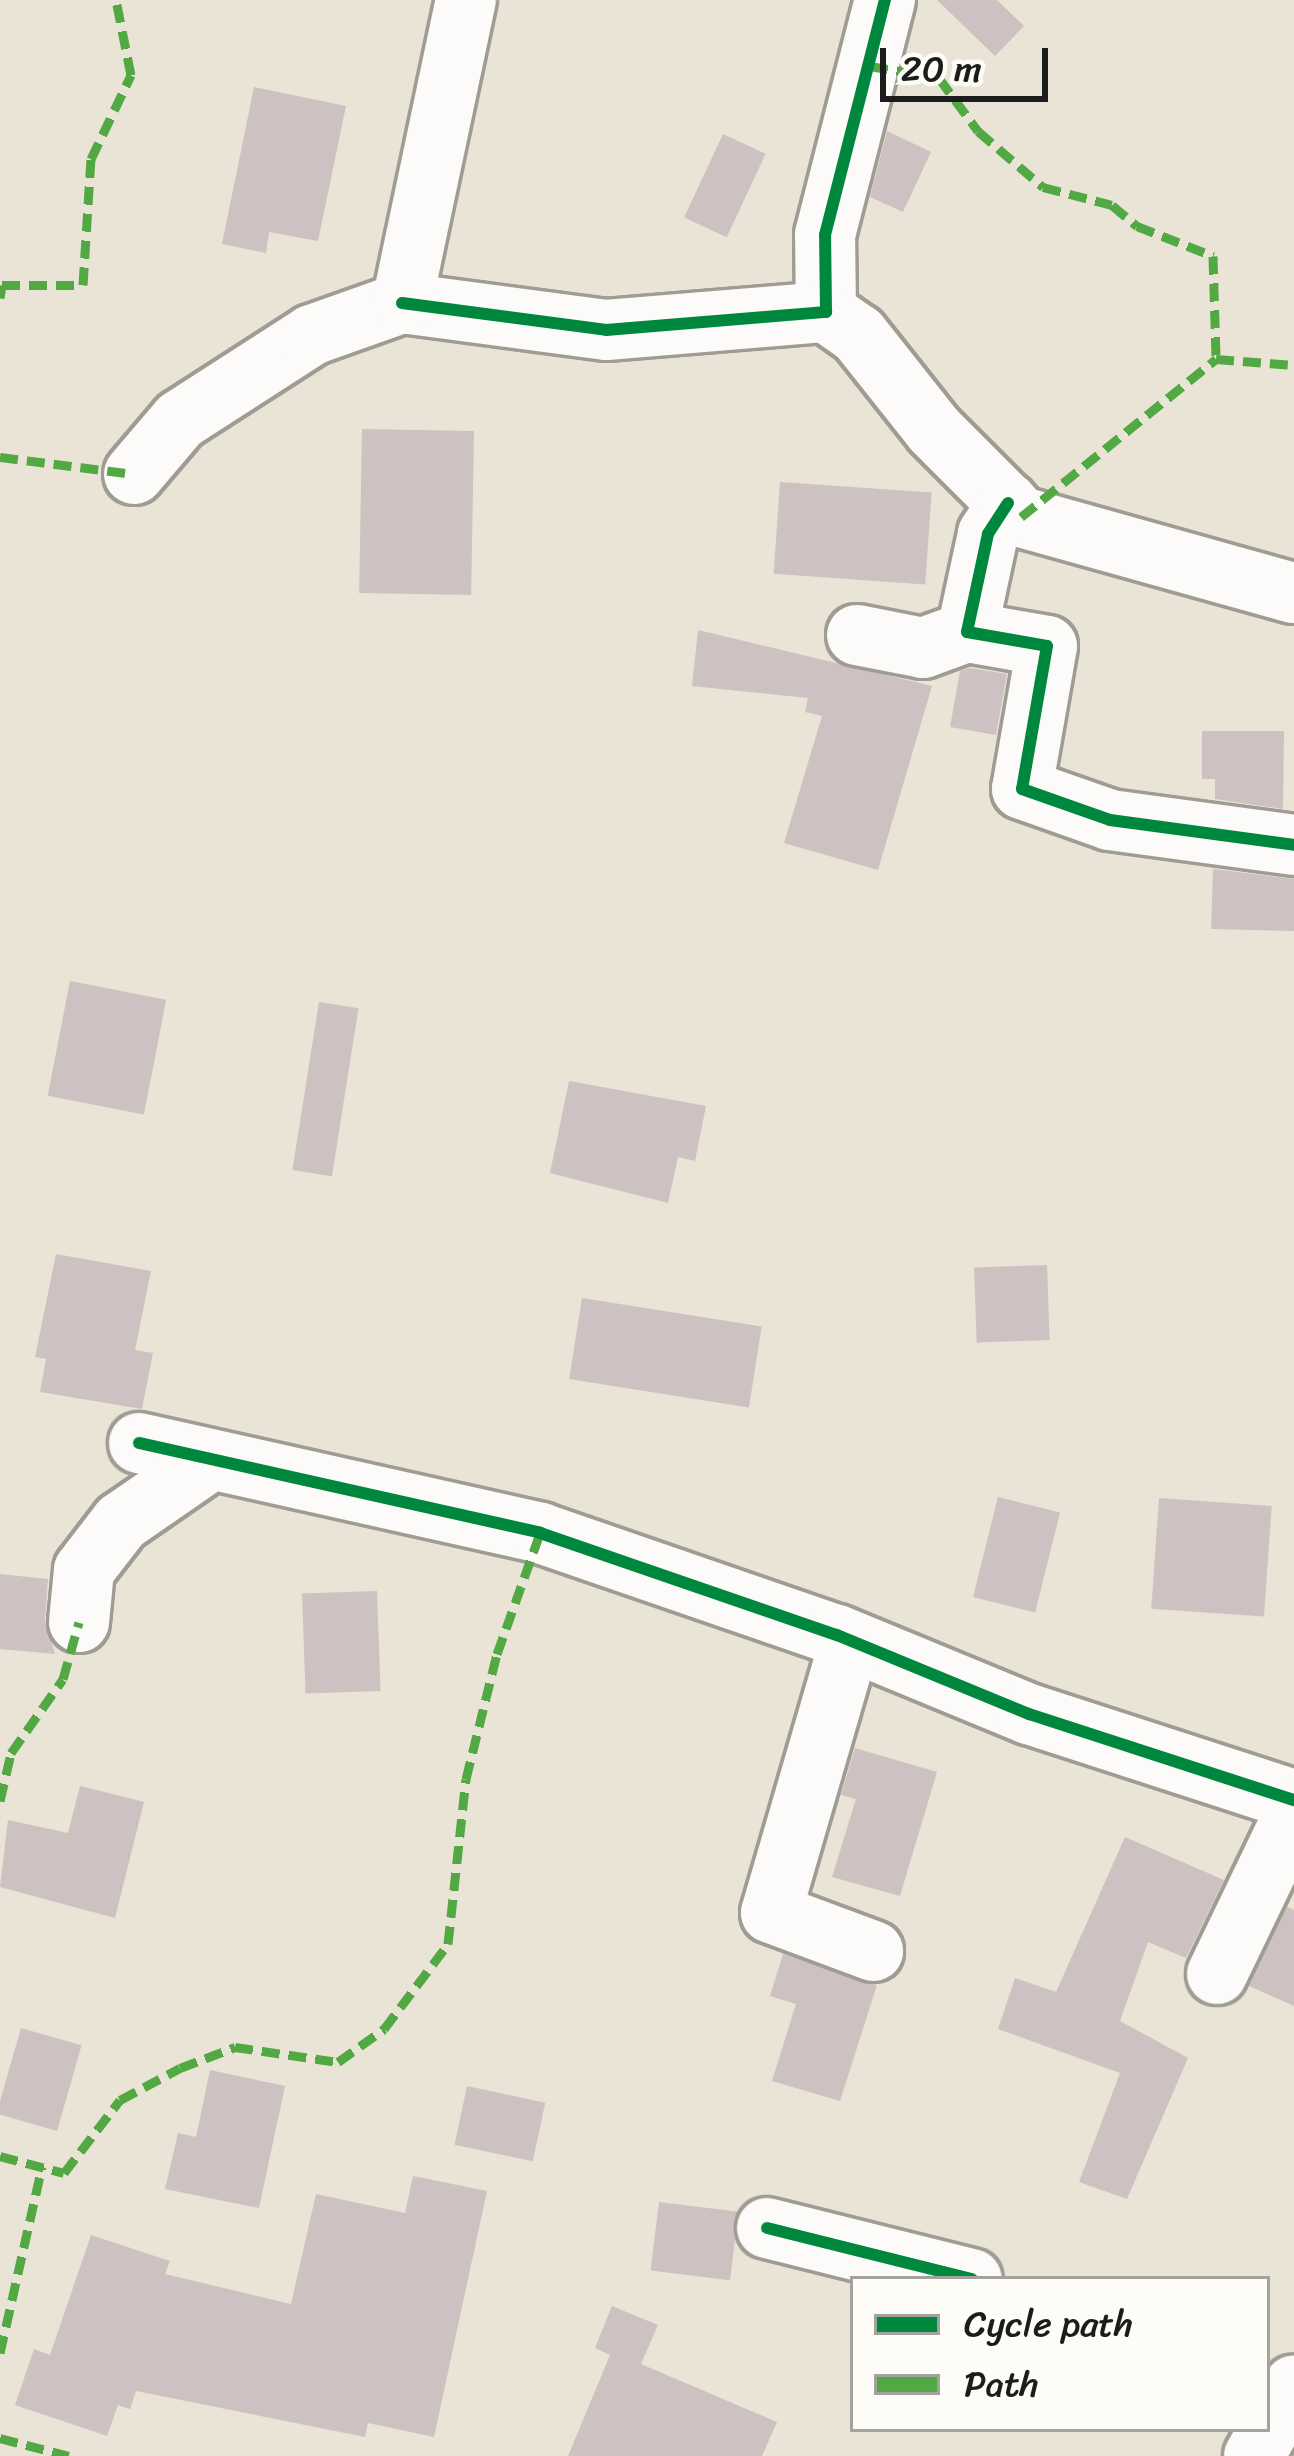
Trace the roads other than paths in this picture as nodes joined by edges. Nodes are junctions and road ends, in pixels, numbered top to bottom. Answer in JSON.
{"nodes":[{"id":1,"x":466,"y":0,"type":"edge"},
{"id":2,"x":885,"y":0,"type":"edge"},
{"id":3,"x":402,"y":303,"type":"junction"},
{"id":4,"x":826,"y":312,"type":"junction"},
{"id":5,"x":134,"y":474,"type":"dead end"},
{"id":6,"x":1008,"y":503,"type":"junction"},
{"id":7,"x":1294,"y":593,"type":"edge"},
{"id":8,"x":968,"y":632,"type":"junction"},
{"id":9,"x":857,"y":635,"type":"dead end"},
{"id":10,"x":1294,"y":845,"type":"edge"},
{"id":11,"x":139,"y":1443,"type":"dead end"},
{"id":12,"x":211,"y":1460,"type":"junction"},
{"id":13,"x":79,"y":1622,"type":"dead end"},
{"id":14,"x":850,"y":1641,"type":"junction"},
{"id":15,"x":1294,"y":1800,"type":"edge"},
{"id":16,"x":1294,"y":1814,"type":"edge"},
{"id":17,"x":874,"y":1951,"type":"dead end"},
{"id":18,"x":1217,"y":1974,"type":"dead end"},
{"id":19,"x":767,"y":2228,"type":"dead end"},
{"id":20,"x":960,"y":2276,"type":"edge"},
{"id":21,"x":1294,"y":2385,"type":"edge"},
{"id":22,"x":1270,"y":2428,"type":"edge"}],
"edges":[{"from":1,"to":3,"type":"street"},
{"from":2,"to":4,"type":"street"},
{"from":3,"to":4,"type":"street"},
{"from":3,"to":5,"type":"street"},
{"from":4,"to":6,"type":"street"},
{"from":6,"to":7,"type":"street"},
{"from":6,"to":8,"type":"street"},
{"from":8,"to":9,"type":"street"},
{"from":8,"to":10,"type":"street"},
{"from":11,"to":12,"type":"street"},
{"from":12,"to":13,"type":"street"},
{"from":12,"to":14,"type":"street"},
{"from":14,"to":15,"type":"street"},
{"from":14,"to":17,"type":"street"},
{"from":16,"to":18,"type":"street"},
{"from":19,"to":20,"type":"street"},
{"from":21,"to":22,"type":"street"}]}
